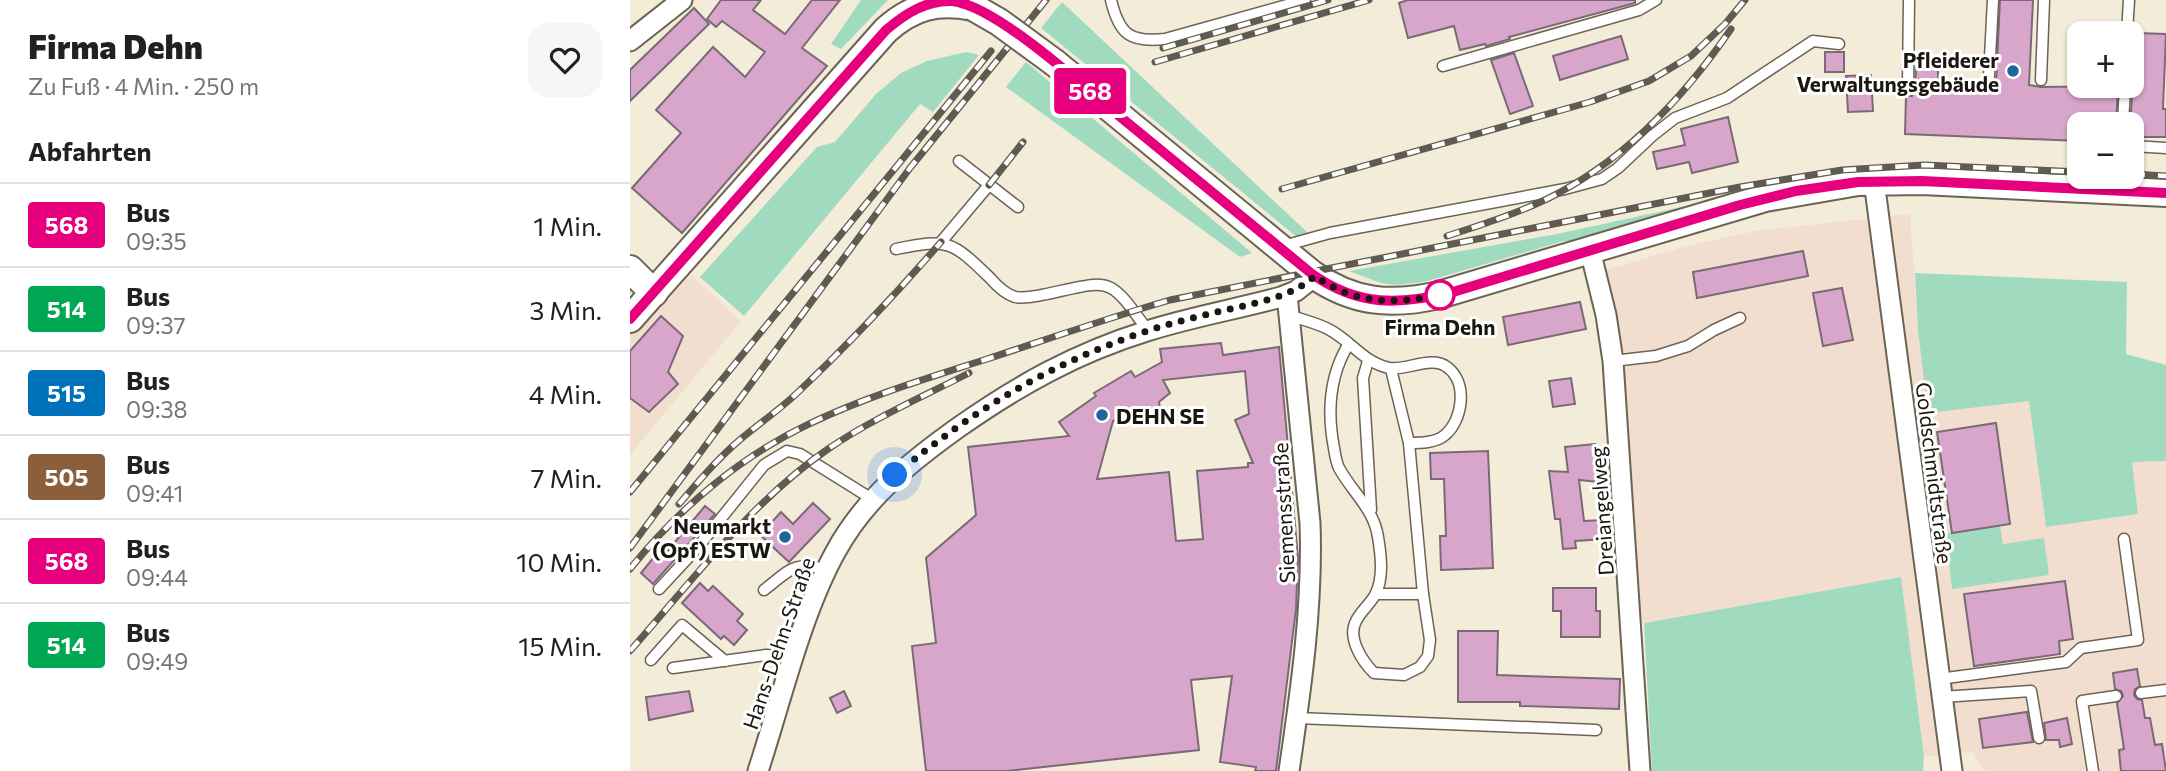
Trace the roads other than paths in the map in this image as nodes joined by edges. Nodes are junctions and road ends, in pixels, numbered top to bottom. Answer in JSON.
{"nodes":[{"id":1,"x":682,"y":0,"type":"edge"},
{"id":2,"x":1111,"y":0,"type":"edge"},
{"id":3,"x":1305,"y":0,"type":"edge"},
{"id":4,"x":1656,"y":0,"type":"edge"},
{"id":5,"x":1909,"y":0,"type":"edge"},
{"id":6,"x":1993,"y":0,"type":"edge"},
{"id":7,"x":2044,"y":0,"type":"edge"},
{"id":8,"x":2129,"y":0,"type":"edge"},
{"id":9,"x":2128,"y":21,"type":"edge"},
{"id":10,"x":630,"y":41,"type":"edge"},
{"id":11,"x":1839,"y":44,"type":"dead end"},
{"id":12,"x":1443,"y":66,"type":"dead end"},
{"id":13,"x":1989,"y":76,"type":"dead end"},
{"id":14,"x":2041,"y":80,"type":"dead end"},
{"id":15,"x":1908,"y":85,"type":"dead end"},
{"id":16,"x":2144,"y":147,"type":"edge"},
{"id":17,"x":2166,"y":148,"type":"edge"},
{"id":18,"x":959,"y":162,"type":"dead end"},
{"id":19,"x":1874,"y":181,"type":"junction"},
{"id":20,"x":989,"y":185,"type":"junction"},
{"id":21,"x":2166,"y":193,"type":"edge"},
{"id":22,"x":1018,"y":207,"type":"dead end"},
{"id":23,"x":941,"y":242,"type":"junction"},
{"id":24,"x":1279,"y":247,"type":"junction"},
{"id":25,"x":896,"y":249,"type":"dead end"},
{"id":26,"x":1590,"y":250,"type":"junction"},
{"id":27,"x":630,"y":268,"type":"edge"},
{"id":28,"x":1315,"y":276,"type":"junction"},
{"id":29,"x":654,"y":293,"type":"junction"},
{"id":30,"x":1287,"y":295,"type":"junction"},
{"id":31,"x":1289,"y":316,"type":"junction"},
{"id":32,"x":1740,"y":318,"type":"dead end"},
{"id":33,"x":630,"y":319,"type":"edge"},
{"id":34,"x":1148,"y":331,"type":"junction"},
{"id":35,"x":1348,"y":345,"type":"junction"},
{"id":36,"x":1368,"y":361,"type":"junction"},
{"id":37,"x":1613,"y":361,"type":"junction"},
{"id":38,"x":1391,"y":369,"type":"junction"},
{"id":39,"x":1409,"y":443,"type":"junction"},
{"id":40,"x":872,"y":499,"type":"junction"},
{"id":41,"x":1371,"y":511,"type":"junction"},
{"id":42,"x":2124,"y":539,"type":"dead end"},
{"id":43,"x":827,"y":569,"type":"junction"},
{"id":44,"x":659,"y":589,"type":"dead end"},
{"id":45,"x":764,"y":590,"type":"dead end"},
{"id":46,"x":1376,"y":594,"type":"junction"},
{"id":47,"x":1423,"y":594,"type":"junction"},
{"id":48,"x":794,"y":657,"type":"junction"},
{"id":49,"x":651,"y":660,"type":"dead end"},
{"id":50,"x":725,"y":661,"type":"junction"},
{"id":51,"x":673,"y":668,"type":"dead end"},
{"id":52,"x":1940,"y":688,"type":"junction"},
{"id":53,"x":2166,"y":690,"type":"edge"},
{"id":54,"x":2141,"y":693,"type":"dead end"},
{"id":55,"x":2116,"y":696,"type":"dead end"},
{"id":56,"x":1297,"y":718,"type":"junction"},
{"id":57,"x":1596,"y":730,"type":"dead end"},
{"id":58,"x":2039,"y":738,"type":"dead end"},
{"id":59,"x":758,"y":771,"type":"edge"},
{"id":60,"x":1289,"y":771,"type":"edge"},
{"id":61,"x":1640,"y":771,"type":"edge"},
{"id":62,"x":1952,"y":771,"type":"edge"},
{"id":63,"x":2093,"y":771,"type":"edge"}],
"edges":[{"from":1,"to":10,"type":"street"},
{"from":2,"to":3,"type":"lane"},
{"from":4,"to":12,"type":"lane"},
{"from":5,"to":15,"type":"lane"},
{"from":6,"to":13,"type":"lane"},
{"from":7,"to":14,"type":"lane"},
{"from":8,"to":9,"type":"lane"},
{"from":11,"to":24,"type":"lane"},
{"from":16,"to":17,"type":"lane"},
{"from":18,"to":20,"type":"lane"},
{"from":19,"to":21,"type":"street"},
{"from":19,"to":26,"type":"street"},
{"from":19,"to":52,"type":"street","name":"Goldschmidtstraße"},
{"from":20,"to":22,"type":"lane"},
{"from":20,"to":23,"type":"lane"},
{"from":23,"to":25,"type":"lane"},
{"from":23,"to":34,"type":"lane"},
{"from":24,"to":28,"type":"street"},
{"from":24,"to":29,"type":"street","bridge":true},
{"from":26,"to":28,"type":"street"},
{"from":26,"to":37,"type":"street","name":"Dreiangelweg"},
{"from":27,"to":29,"type":"street"},
{"from":28,"to":30,"type":"street","name":"Hans-Dehn-Straße"},
{"from":29,"to":33,"type":"street"},
{"from":30,"to":31,"type":"street","name":"Siemensstraße"},
{"from":30,"to":34,"type":"street","name":"Hans-Dehn-Straße"},
{"from":31,"to":35,"type":"lane"},
{"from":31,"to":56,"type":"street","name":"Siemensstraße"},
{"from":32,"to":37,"type":"lane"},
{"from":34,"to":40,"type":"street","name":"Hans-Dehn-Straße"},
{"from":35,"to":36,"type":"lane"},
{"from":35,"to":41,"type":"lane"},
{"from":36,"to":38,"type":"lane"},
{"from":36,"to":41,"type":"lane"},
{"from":37,"to":61,"type":"street","name":"Dreiangelweg"},
{"from":38,"to":39,"type":"lane"},
{"from":38,"to":39,"type":"lane"},
{"from":39,"to":47,"type":"lane"},
{"from":40,"to":43,"type":"street","name":"Hans-Dehn-Straße"},
{"from":40,"to":44,"type":"lane"},
{"from":41,"to":46,"type":"lane"},
{"from":42,"to":52,"type":"lane"},
{"from":43,"to":45,"type":"lane"},
{"from":43,"to":48,"type":"street","name":"Hans-Dehn-Straße"},
{"from":46,"to":47,"type":"lane"},
{"from":46,"to":47,"type":"lane"},
{"from":48,"to":50,"type":"lane"},
{"from":48,"to":59,"type":"street","name":"Hans-Dehn-Straße"},
{"from":49,"to":50,"type":"lane"},
{"from":50,"to":51,"type":"lane"},
{"from":52,"to":58,"type":"lane"},
{"from":52,"to":62,"type":"street","name":"Goldschmidtstraße"},
{"from":53,"to":54,"type":"lane"},
{"from":55,"to":63,"type":"lane"},
{"from":56,"to":57,"type":"lane"},
{"from":56,"to":60,"type":"street","name":"Siemensstraße"}]}
